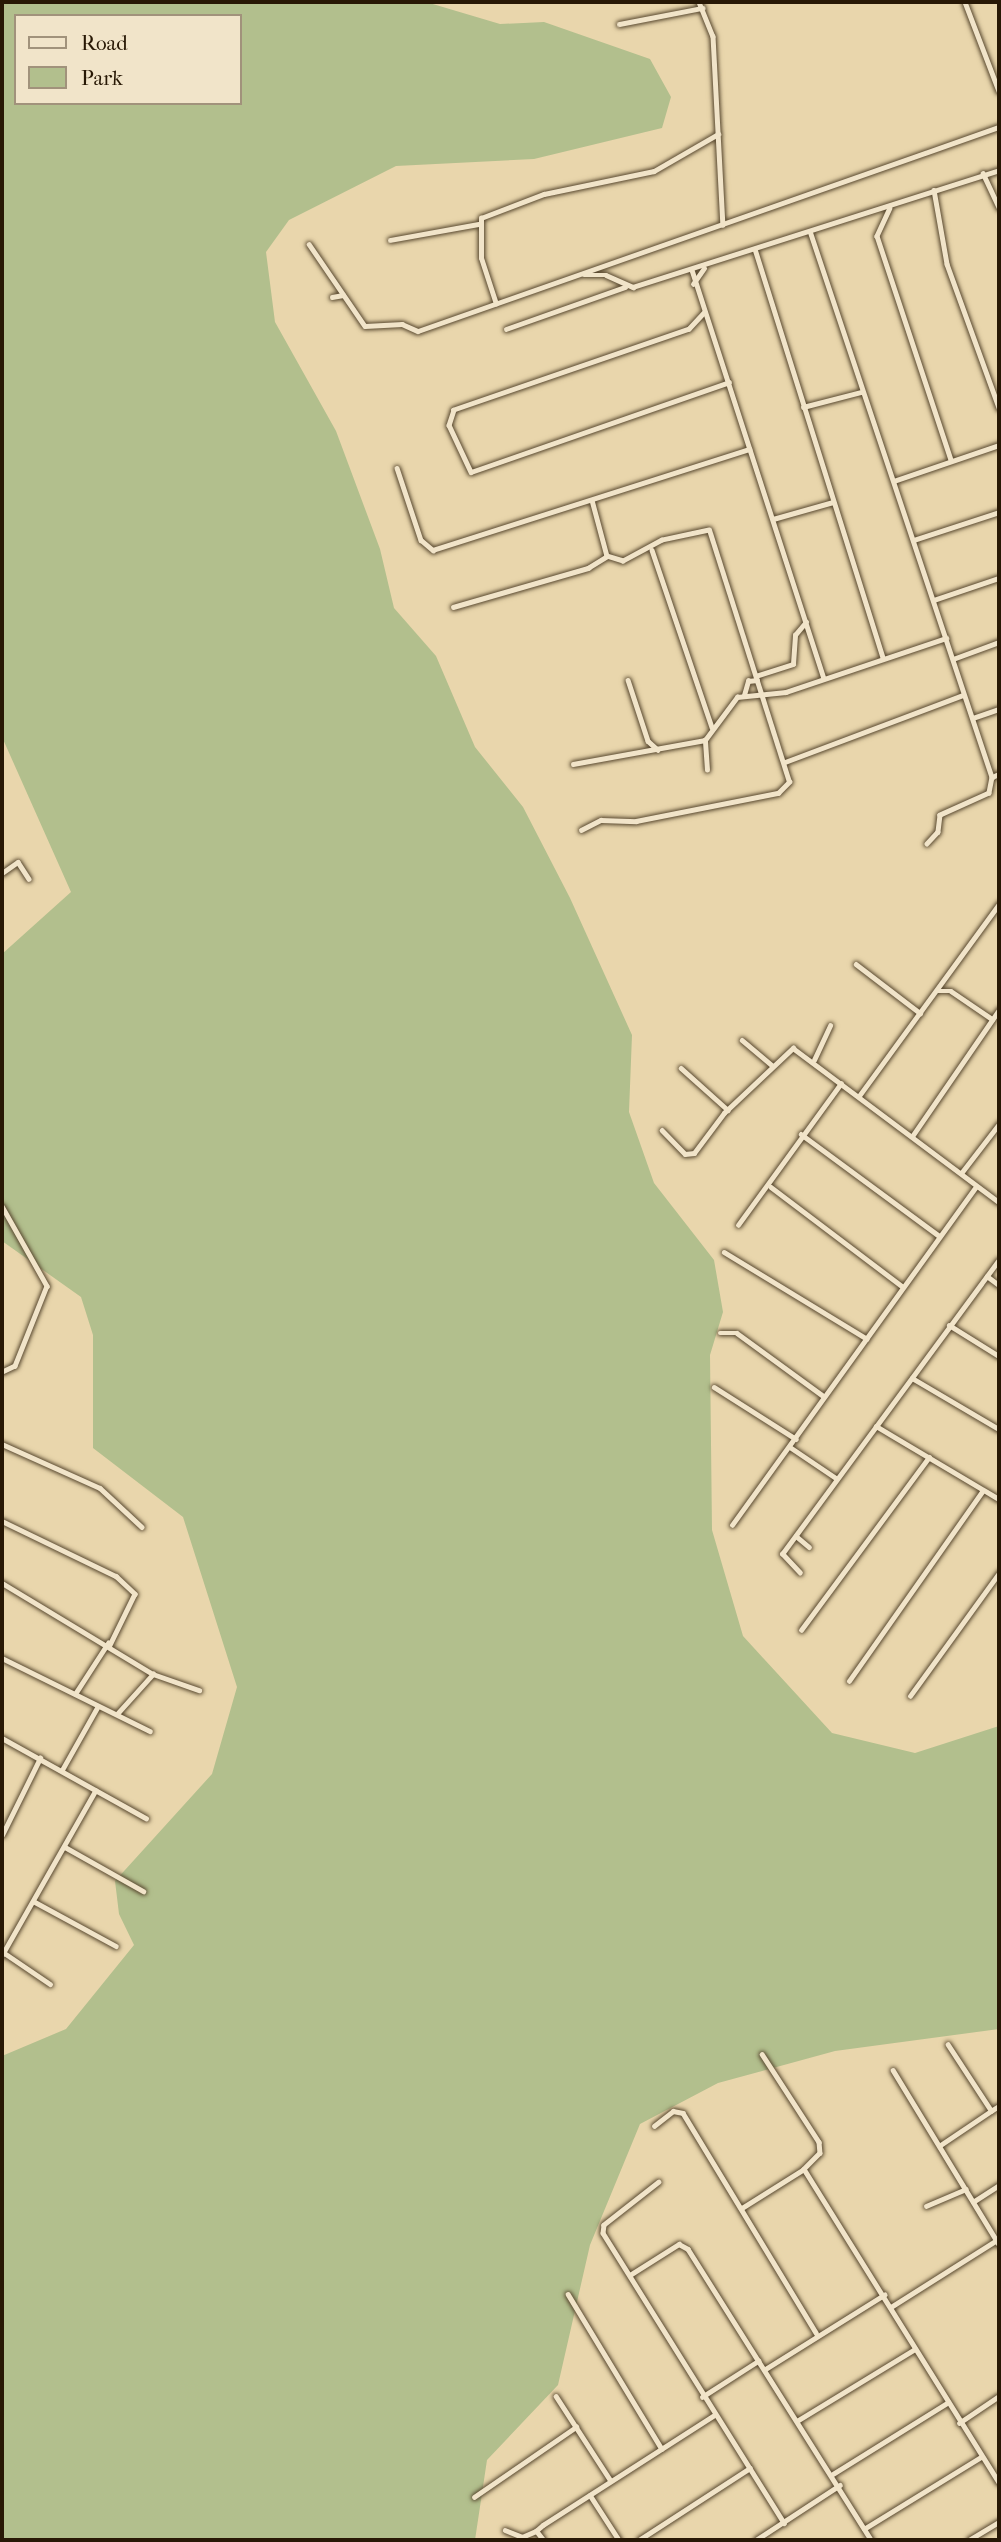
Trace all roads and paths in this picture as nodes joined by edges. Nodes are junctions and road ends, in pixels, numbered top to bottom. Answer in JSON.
{"nodes":[{"id":1,"x":699,"y":2,"type":"edge"},
{"id":2,"x":965,"y":2,"type":"edge"},
{"id":3,"x":702,"y":8,"type":"junction"},
{"id":4,"x":619,"y":24,"type":"dead end"},
{"id":5,"x":999,"y":91,"type":"edge"},
{"id":6,"x":999,"y":127,"type":"edge"},
{"id":7,"x":718,"y":134,"type":"junction"},
{"id":8,"x":999,"y":170,"type":"edge"},
{"id":9,"x":990,"y":171,"type":"junction"},
{"id":10,"x":983,"y":173,"type":"junction"},
{"id":11,"x":988,"y":180,"type":"junction"},
{"id":12,"x":934,"y":189,"type":"junction"},
{"id":13,"x":925,"y":192,"type":"junction"},
{"id":14,"x":930,"y":198,"type":"junction"},
{"id":15,"x":891,"y":205,"type":"junction"},
{"id":16,"x":999,"y":207,"type":"edge"},
{"id":17,"x":479,"y":224,"type":"junction"},
{"id":18,"x":723,"y":226,"type":"junction"},
{"id":19,"x":810,"y":231,"type":"junction"},
{"id":20,"x":390,"y":240,"type":"dead end"},
{"id":21,"x":309,"y":244,"type":"dead end"},
{"id":22,"x":755,"y":250,"type":"junction"},
{"id":23,"x":704,"y":267,"type":"junction"},
{"id":24,"x":692,"y":270,"type":"junction"},
{"id":25,"x":596,"y":272,"type":"junction"},
{"id":26,"x":693,"y":285,"type":"junction"},
{"id":27,"x":625,"y":286,"type":"junction"},
{"id":28,"x":344,"y":295,"type":"junction"},
{"id":29,"x":332,"y":297,"type":"dead end"},
{"id":30,"x":496,"y":304,"type":"junction"},
{"id":31,"x":705,"y":312,"type":"junction"},
{"id":32,"x":698,"y":325,"type":"junction"},
{"id":33,"x":506,"y":329,"type":"dead end"},
{"id":34,"x":712,"y":333,"type":"junction"},
{"id":35,"x":729,"y":382,"type":"junction"},
{"id":36,"x":723,"y":388,"type":"junction"},
{"id":37,"x":731,"y":391,"type":"junction"},
{"id":38,"x":862,"y":392,"type":"junction"},
{"id":39,"x":803,"y":407,"type":"junction"},
{"id":40,"x":999,"y":408,"type":"edge"},
{"id":41,"x":999,"y":445,"type":"edge"},
{"id":42,"x":749,"y":449,"type":"junction"},
{"id":43,"x":951,"y":460,"type":"junction"},
{"id":44,"x":397,"y":468,"type":"dead end"},
{"id":45,"x":894,"y":481,"type":"junction"},
{"id":46,"x":592,"y":500,"type":"junction"},
{"id":47,"x":833,"y":502,"type":"junction"},
{"id":48,"x":999,"y":512,"type":"edge"},
{"id":49,"x":773,"y":519,"type":"junction"},
{"id":50,"x":914,"y":540,"type":"junction"},
{"id":51,"x":652,"y":550,"type":"junction"},
{"id":52,"x":607,"y":556,"type":"junction"},
{"id":53,"x":999,"y":579,"type":"edge"},
{"id":54,"x":934,"y":600,"type":"junction"},
{"id":55,"x":453,"y":607,"type":"dead end"},
{"id":56,"x":807,"y":622,"type":"junction"},
{"id":57,"x":946,"y":638,"type":"junction"},
{"id":58,"x":999,"y":642,"type":"edge"},
{"id":59,"x":883,"y":657,"type":"junction"},
{"id":60,"x":953,"y":659,"type":"junction"},
{"id":61,"x":757,"y":678,"type":"junction"},
{"id":62,"x":824,"y":678,"type":"junction"},
{"id":63,"x":628,"y":680,"type":"dead end"},
{"id":64,"x":764,"y":692,"type":"junction"},
{"id":65,"x":744,"y":695,"type":"junction"},
{"id":66,"x":963,"y":695,"type":"junction"},
{"id":67,"x":999,"y":709,"type":"edge"},
{"id":68,"x":973,"y":718,"type":"junction"},
{"id":69,"x":713,"y":720,"type":"junction"},
{"id":70,"x":705,"y":740,"type":"junction"},
{"id":71,"x":658,"y":751,"type":"junction"},
{"id":72,"x":785,"y":762,"type":"junction"},
{"id":73,"x":573,"y":764,"type":"dead end"},
{"id":74,"x":707,"y":770,"type":"dead end"},
{"id":75,"x":999,"y":774,"type":"edge"},
{"id":76,"x":992,"y":777,"type":"junction"},
{"id":77,"x":581,"y":830,"type":"dead end"},
{"id":78,"x":927,"y":844,"type":"dead end"},
{"id":79,"x":2,"y":873,"type":"edge"},
{"id":80,"x":29,"y":879,"type":"dead end"},
{"id":81,"x":999,"y":904,"type":"edge"},
{"id":82,"x":856,"y":964,"type":"dead end"},
{"id":83,"x":946,"y":979,"type":"junction"},
{"id":84,"x":937,"y":990,"type":"junction"},
{"id":85,"x":951,"y":991,"type":"junction"},
{"id":86,"x":999,"y":1010,"type":"edge"},
{"id":87,"x":920,"y":1013,"type":"junction"},
{"id":88,"x":992,"y":1019,"type":"junction"},
{"id":89,"x":830,"y":1026,"type":"dead end"},
{"id":90,"x":742,"y":1040,"type":"dead end"},
{"id":91,"x":814,"y":1060,"type":"junction"},
{"id":92,"x":772,"y":1065,"type":"junction"},
{"id":93,"x":681,"y":1068,"type":"dead end"},
{"id":94,"x":841,"y":1083,"type":"junction"},
{"id":95,"x":859,"y":1096,"type":"junction"},
{"id":96,"x":727,"y":1110,"type":"junction"},
{"id":97,"x":999,"y":1124,"type":"edge"},
{"id":98,"x":662,"y":1130,"type":"dead end"},
{"id":99,"x":801,"y":1134,"type":"junction"},
{"id":100,"x":913,"y":1136,"type":"junction"},
{"id":101,"x":962,"y":1171,"type":"junction"},
{"id":102,"x":771,"y":1187,"type":"junction"},
{"id":103,"x":976,"y":1187,"type":"junction"},
{"id":104,"x":999,"y":1202,"type":"edge"},
{"id":105,"x":2,"y":1206,"type":"edge"},
{"id":106,"x":738,"y":1225,"type":"dead end"},
{"id":107,"x":938,"y":1236,"type":"junction"},
{"id":108,"x":724,"y":1252,"type":"dead end"},
{"id":109,"x":999,"y":1259,"type":"edge"},
{"id":110,"x":987,"y":1276,"type":"junction"},
{"id":111,"x":999,"y":1285,"type":"edge"},
{"id":112,"x":902,"y":1286,"type":"junction"},
{"id":113,"x":949,"y":1325,"type":"junction"},
{"id":114,"x":720,"y":1333,"type":"dead end"},
{"id":115,"x":867,"y":1339,"type":"junction"},
{"id":116,"x":999,"y":1356,"type":"edge"},
{"id":117,"x":2,"y":1372,"type":"edge"},
{"id":118,"x":912,"y":1378,"type":"junction"},
{"id":119,"x":714,"y":1387,"type":"dead end"},
{"id":120,"x":822,"y":1395,"type":"junction"},
{"id":121,"x":876,"y":1426,"type":"junction"},
{"id":122,"x":999,"y":1429,"type":"edge"},
{"id":123,"x":796,"y":1439,"type":"junction"},
{"id":124,"x":2,"y":1444,"type":"edge"},
{"id":125,"x":790,"y":1447,"type":"junction"},
{"id":126,"x":929,"y":1457,"type":"junction"},
{"id":127,"x":836,"y":1478,"type":"junction"},
{"id":128,"x":982,"y":1492,"type":"junction"},
{"id":129,"x":999,"y":1499,"type":"edge"},
{"id":130,"x":2,"y":1521,"type":"edge"},
{"id":131,"x":732,"y":1525,"type":"dead end"},
{"id":132,"x":142,"y":1527,"type":"dead end"},
{"id":133,"x":796,"y":1536,"type":"junction"},
{"id":134,"x":809,"y":1547,"type":"dead end"},
{"id":135,"x":800,"y":1573,"type":"dead end"},
{"id":136,"x":999,"y":1573,"type":"edge"},
{"id":137,"x":2,"y":1583,"type":"edge"},
{"id":138,"x":801,"y":1630,"type":"dead end"},
{"id":139,"x":109,"y":1644,"type":"junction"},
{"id":140,"x":2,"y":1658,"type":"edge"},
{"id":141,"x":153,"y":1674,"type":"junction"},
{"id":142,"x":849,"y":1681,"type":"dead end"},
{"id":143,"x":199,"y":1690,"type":"dead end"},
{"id":144,"x":75,"y":1694,"type":"junction"},
{"id":145,"x":910,"y":1696,"type":"dead end"},
{"id":146,"x":97,"y":1708,"type":"junction"},
{"id":147,"x":117,"y":1714,"type":"junction"},
{"id":148,"x":150,"y":1731,"type":"dead end"},
{"id":149,"x":2,"y":1738,"type":"edge"},
{"id":150,"x":40,"y":1758,"type":"junction"},
{"id":151,"x":62,"y":1770,"type":"junction"},
{"id":152,"x":95,"y":1791,"type":"junction"},
{"id":153,"x":146,"y":1818,"type":"dead end"},
{"id":154,"x":2,"y":1835,"type":"edge"},
{"id":155,"x":65,"y":1847,"type":"junction"},
{"id":156,"x":143,"y":1891,"type":"dead end"},
{"id":157,"x":34,"y":1902,"type":"junction"},
{"id":158,"x":116,"y":1946,"type":"dead end"},
{"id":159,"x":2,"y":1953,"type":"edge"},
{"id":160,"x":50,"y":1984,"type":"dead end"},
{"id":161,"x":948,"y":2045,"type":"dead end"},
{"id":162,"x":762,"y":2054,"type":"dead end"},
{"id":163,"x":893,"y":2070,"type":"dead end"},
{"id":164,"x":999,"y":2106,"type":"edge"},
{"id":165,"x":991,"y":2110,"type":"junction"},
{"id":166,"x":654,"y":2126,"type":"dead end"},
{"id":167,"x":939,"y":2146,"type":"junction"},
{"id":168,"x":804,"y":2169,"type":"junction"},
{"id":169,"x":659,"y":2182,"type":"dead end"},
{"id":170,"x":999,"y":2185,"type":"edge"},
{"id":171,"x":966,"y":2189,"type":"junction"},
{"id":172,"x":973,"y":2202,"type":"junction"},
{"id":173,"x":926,"y":2206,"type":"dead end"},
{"id":174,"x":742,"y":2208,"type":"junction"},
{"id":175,"x":998,"y":2242,"type":"edge"},
{"id":176,"x":630,"y":2275,"type":"junction"},
{"id":177,"x":568,"y":2294,"type":"dead end"},
{"id":178,"x":884,"y":2295,"type":"junction"},
{"id":179,"x":891,"y":2307,"type":"junction"},
{"id":180,"x":816,"y":2333,"type":"junction"},
{"id":181,"x":915,"y":2349,"type":"junction"},
{"id":182,"x":758,"y":2361,"type":"junction"},
{"id":183,"x":764,"y":2370,"type":"junction"},
{"id":184,"x":556,"y":2396,"type":"dead end"},
{"id":185,"x":999,"y":2396,"type":"edge"},
{"id":186,"x":702,"y":2397,"type":"junction"},
{"id":187,"x":947,"y":2403,"type":"junction"},
{"id":188,"x":713,"y":2416,"type":"junction"},
{"id":189,"x":797,"y":2421,"type":"junction"},
{"id":190,"x":959,"y":2423,"type":"junction"},
{"id":191,"x":576,"y":2427,"type":"junction"},
{"id":192,"x":662,"y":2449,"type":"junction"},
{"id":193,"x":981,"y":2457,"type":"junction"},
{"id":194,"x":750,"y":2469,"type":"junction"},
{"id":195,"x":996,"y":2472,"type":"edge"},
{"id":196,"x":833,"y":2474,"type":"junction"},
{"id":197,"x":611,"y":2482,"type":"junction"},
{"id":198,"x":999,"y":2482,"type":"edge"},
{"id":199,"x":840,"y":2485,"type":"junction"},
{"id":200,"x":590,"y":2495,"type":"junction"},
{"id":201,"x":474,"y":2497,"type":"dead end"},
{"id":202,"x":999,"y":2522,"type":"edge"},
{"id":203,"x":784,"y":2523,"type":"junction"},
{"id":204,"x":864,"y":2529,"type":"junction"},
{"id":205,"x":505,"y":2530,"type":"dead end"},
{"id":206,"x":536,"y":2531,"type":"junction"},
{"id":207,"x":543,"y":2540,"type":"edge"},
{"id":208,"x":619,"y":2540,"type":"edge"},
{"id":209,"x":639,"y":2540,"type":"edge"},
{"id":210,"x":756,"y":2540,"type":"edge"},
{"id":211,"x":871,"y":2540,"type":"edge"},
{"id":212,"x":969,"y":2540,"type":"edge"}],
"edges":[{"from":1,"to":3,"type":"street"},
{"from":2,"to":5,"type":"street"},
{"from":3,"to":4,"type":"street"},
{"from":3,"to":7,"type":"street"},
{"from":6,"to":18,"type":"street"},
{"from":7,"to":17,"type":"street"},
{"from":7,"to":18,"type":"street"},
{"from":8,"to":9,"type":"street"},
{"from":9,"to":10,"type":"street"},
{"from":9,"to":11,"type":"street"},
{"from":10,"to":11,"type":"street"},
{"from":10,"to":12,"type":"street"},
{"from":11,"to":16,"type":"street"},
{"from":12,"to":13,"type":"street"},
{"from":12,"to":14,"type":"street"},
{"from":13,"to":14,"type":"street"},
{"from":13,"to":15,"type":"street"},
{"from":14,"to":40,"type":"street"},
{"from":15,"to":19,"type":"street"},
{"from":15,"to":43,"type":"street"},
{"from":17,"to":20,"type":"street"},
{"from":17,"to":30,"type":"street"},
{"from":18,"to":25,"type":"street"},
{"from":19,"to":22,"type":"street"},
{"from":19,"to":38,"type":"street"},
{"from":21,"to":28,"type":"street"},
{"from":22,"to":23,"type":"street"},
{"from":22,"to":39,"type":"street"},
{"from":23,"to":24,"type":"street"},
{"from":23,"to":26,"type":"street"},
{"from":24,"to":26,"type":"street"},
{"from":24,"to":27,"type":"street"},
{"from":25,"to":27,"type":"street"},
{"from":25,"to":30,"type":"street"},
{"from":26,"to":31,"type":"street"},
{"from":27,"to":33,"type":"street"},
{"from":28,"to":29,"type":"street"},
{"from":28,"to":30,"type":"street"},
{"from":31,"to":32,"type":"street"},
{"from":31,"to":34,"type":"street"},
{"from":32,"to":34,"type":"street"},
{"from":32,"to":36,"type":"street"},
{"from":34,"to":35,"type":"street"},
{"from":35,"to":36,"type":"street"},
{"from":35,"to":37,"type":"street"},
{"from":36,"to":37,"type":"street"},
{"from":37,"to":42,"type":"street"},
{"from":38,"to":39,"type":"street"},
{"from":38,"to":45,"type":"street"},
{"from":39,"to":47,"type":"street"},
{"from":41,"to":43,"type":"street"},
{"from":42,"to":46,"type":"street"},
{"from":42,"to":49,"type":"street"},
{"from":43,"to":45,"type":"street"},
{"from":44,"to":46,"type":"street"},
{"from":45,"to":50,"type":"street"},
{"from":46,"to":52,"type":"street"},
{"from":47,"to":49,"type":"street"},
{"from":47,"to":59,"type":"street"},
{"from":48,"to":50,"type":"street"},
{"from":49,"to":56,"type":"street"},
{"from":50,"to":54,"type":"street"},
{"from":51,"to":52,"type":"street"},
{"from":51,"to":61,"type":"street"},
{"from":51,"to":69,"type":"street"},
{"from":52,"to":55,"type":"street"},
{"from":53,"to":54,"type":"street"},
{"from":54,"to":57,"type":"street"},
{"from":56,"to":61,"type":"street"},
{"from":56,"to":62,"type":"street"},
{"from":57,"to":59,"type":"street"},
{"from":57,"to":60,"type":"street"},
{"from":58,"to":60,"type":"street"},
{"from":59,"to":62,"type":"street"},
{"from":60,"to":66,"type":"street"},
{"from":61,"to":64,"type":"street"},
{"from":61,"to":65,"type":"street"},
{"from":62,"to":64,"type":"street"},
{"from":63,"to":71,"type":"street"},
{"from":64,"to":65,"type":"street"},
{"from":64,"to":72,"type":"street"},
{"from":65,"to":69,"type":"street"},
{"from":66,"to":68,"type":"street"},
{"from":66,"to":72,"type":"street"},
{"from":67,"to":68,"type":"street"},
{"from":68,"to":76,"type":"street"},
{"from":69,"to":70,"type":"street"},
{"from":70,"to":71,"type":"street"},
{"from":70,"to":74,"type":"street"},
{"from":71,"to":73,"type":"street"},
{"from":72,"to":77,"type":"street"},
{"from":75,"to":76,"type":"street"},
{"from":76,"to":78,"type":"street"},
{"from":79,"to":80,"type":"street"},
{"from":81,"to":83,"type":"street"},
{"from":82,"to":87,"type":"street"},
{"from":83,"to":84,"type":"street"},
{"from":83,"to":85,"type":"street"},
{"from":84,"to":85,"type":"street"},
{"from":84,"to":87,"type":"street"},
{"from":85,"to":88,"type":"street"},
{"from":86,"to":88,"type":"street"},
{"from":87,"to":95,"type":"street"},
{"from":88,"to":100,"type":"street"},
{"from":89,"to":91,"type":"street"},
{"from":90,"to":92,"type":"street"},
{"from":91,"to":92,"type":"street"},
{"from":91,"to":94,"type":"street"},
{"from":92,"to":96,"type":"street"},
{"from":93,"to":96,"type":"street"},
{"from":94,"to":95,"type":"street"},
{"from":94,"to":99,"type":"street"},
{"from":95,"to":100,"type":"street"},
{"from":96,"to":98,"type":"street"},
{"from":97,"to":101,"type":"street"},
{"from":99,"to":102,"type":"street"},
{"from":99,"to":107,"type":"street"},
{"from":100,"to":101,"type":"street"},
{"from":101,"to":103,"type":"street"},
{"from":102,"to":106,"type":"street"},
{"from":102,"to":112,"type":"street"},
{"from":103,"to":104,"type":"street"},
{"from":103,"to":107,"type":"street"},
{"from":105,"to":117,"type":"street"},
{"from":107,"to":112,"type":"street"},
{"from":108,"to":115,"type":"street"},
{"from":109,"to":110,"type":"street"},
{"from":110,"to":111,"type":"street"},
{"from":110,"to":113,"type":"street"},
{"from":112,"to":115,"type":"street"},
{"from":113,"to":116,"type":"street"},
{"from":113,"to":118,"type":"street"},
{"from":114,"to":120,"type":"street"},
{"from":115,"to":120,"type":"street"},
{"from":118,"to":121,"type":"street"},
{"from":118,"to":122,"type":"street"},
{"from":119,"to":123,"type":"street"},
{"from":120,"to":123,"type":"street"},
{"from":121,"to":126,"type":"street"},
{"from":121,"to":127,"type":"street"},
{"from":123,"to":125,"type":"street"},
{"from":124,"to":132,"type":"street"},
{"from":125,"to":127,"type":"street"},
{"from":125,"to":131,"type":"street"},
{"from":126,"to":128,"type":"street"},
{"from":126,"to":138,"type":"street"},
{"from":127,"to":133,"type":"street"},
{"from":128,"to":129,"type":"street"},
{"from":128,"to":142,"type":"street"},
{"from":130,"to":139,"type":"street"},
{"from":133,"to":134,"type":"street"},
{"from":133,"to":135,"type":"street"},
{"from":136,"to":145,"type":"street"},
{"from":137,"to":139,"type":"street"},
{"from":139,"to":141,"type":"street"},
{"from":139,"to":144,"type":"street"},
{"from":140,"to":144,"type":"street"},
{"from":141,"to":143,"type":"street"},
{"from":141,"to":147,"type":"street"},
{"from":144,"to":146,"type":"street"},
{"from":146,"to":147,"type":"street"},
{"from":146,"to":151,"type":"street"},
{"from":147,"to":148,"type":"street"},
{"from":149,"to":150,"type":"street"},
{"from":150,"to":151,"type":"street"},
{"from":150,"to":154,"type":"street"},
{"from":151,"to":152,"type":"street"},
{"from":152,"to":153,"type":"street"},
{"from":152,"to":155,"type":"street"},
{"from":155,"to":156,"type":"street"},
{"from":155,"to":157,"type":"street"},
{"from":157,"to":158,"type":"street"},
{"from":157,"to":159,"type":"street"},
{"from":159,"to":160,"type":"street"},
{"from":161,"to":165,"type":"street"},
{"from":162,"to":168,"type":"street"},
{"from":163,"to":167,"type":"street"},
{"from":164,"to":165,"type":"street"},
{"from":165,"to":167,"type":"street"},
{"from":166,"to":174,"type":"street"},
{"from":167,"to":171,"type":"street"},
{"from":168,"to":174,"type":"street"},
{"from":168,"to":178,"type":"street"},
{"from":169,"to":176,"type":"street"},
{"from":170,"to":172,"type":"street"},
{"from":171,"to":172,"type":"street"},
{"from":171,"to":173,"type":"street"},
{"from":172,"to":175,"type":"street"},
{"from":174,"to":180,"type":"street"},
{"from":175,"to":179,"type":"street"},
{"from":176,"to":182,"type":"street"},
{"from":176,"to":186,"type":"street"},
{"from":177,"to":192,"type":"street"},
{"from":178,"to":179,"type":"street"},
{"from":178,"to":180,"type":"street"},
{"from":179,"to":181,"type":"street"},
{"from":180,"to":183,"type":"street"},
{"from":181,"to":187,"type":"street"},
{"from":181,"to":189,"type":"street"},
{"from":182,"to":183,"type":"street"},
{"from":182,"to":186,"type":"street"},
{"from":183,"to":189,"type":"street"},
{"from":184,"to":191,"type":"street"},
{"from":185,"to":190,"type":"street"},
{"from":186,"to":188,"type":"street"},
{"from":187,"to":190,"type":"street"},
{"from":187,"to":196,"type":"street"},
{"from":188,"to":192,"type":"street"},
{"from":188,"to":194,"type":"street"},
{"from":189,"to":196,"type":"street"},
{"from":190,"to":193,"type":"street"},
{"from":191,"to":197,"type":"street"},
{"from":191,"to":201,"type":"street"},
{"from":192,"to":197,"type":"street"},
{"from":193,"to":195,"type":"street"},
{"from":193,"to":204,"type":"street"},
{"from":194,"to":203,"type":"street"},
{"from":194,"to":209,"type":"street"},
{"from":195,"to":198,"type":"street"},
{"from":196,"to":199,"type":"street"},
{"from":197,"to":200,"type":"street"},
{"from":199,"to":203,"type":"street"},
{"from":199,"to":204,"type":"street"},
{"from":200,"to":206,"type":"street"},
{"from":200,"to":208,"type":"street"},
{"from":202,"to":212,"type":"street"},
{"from":203,"to":210,"type":"street"},
{"from":204,"to":211,"type":"street"},
{"from":205,"to":206,"type":"street"},
{"from":206,"to":207,"type":"street"}]}
